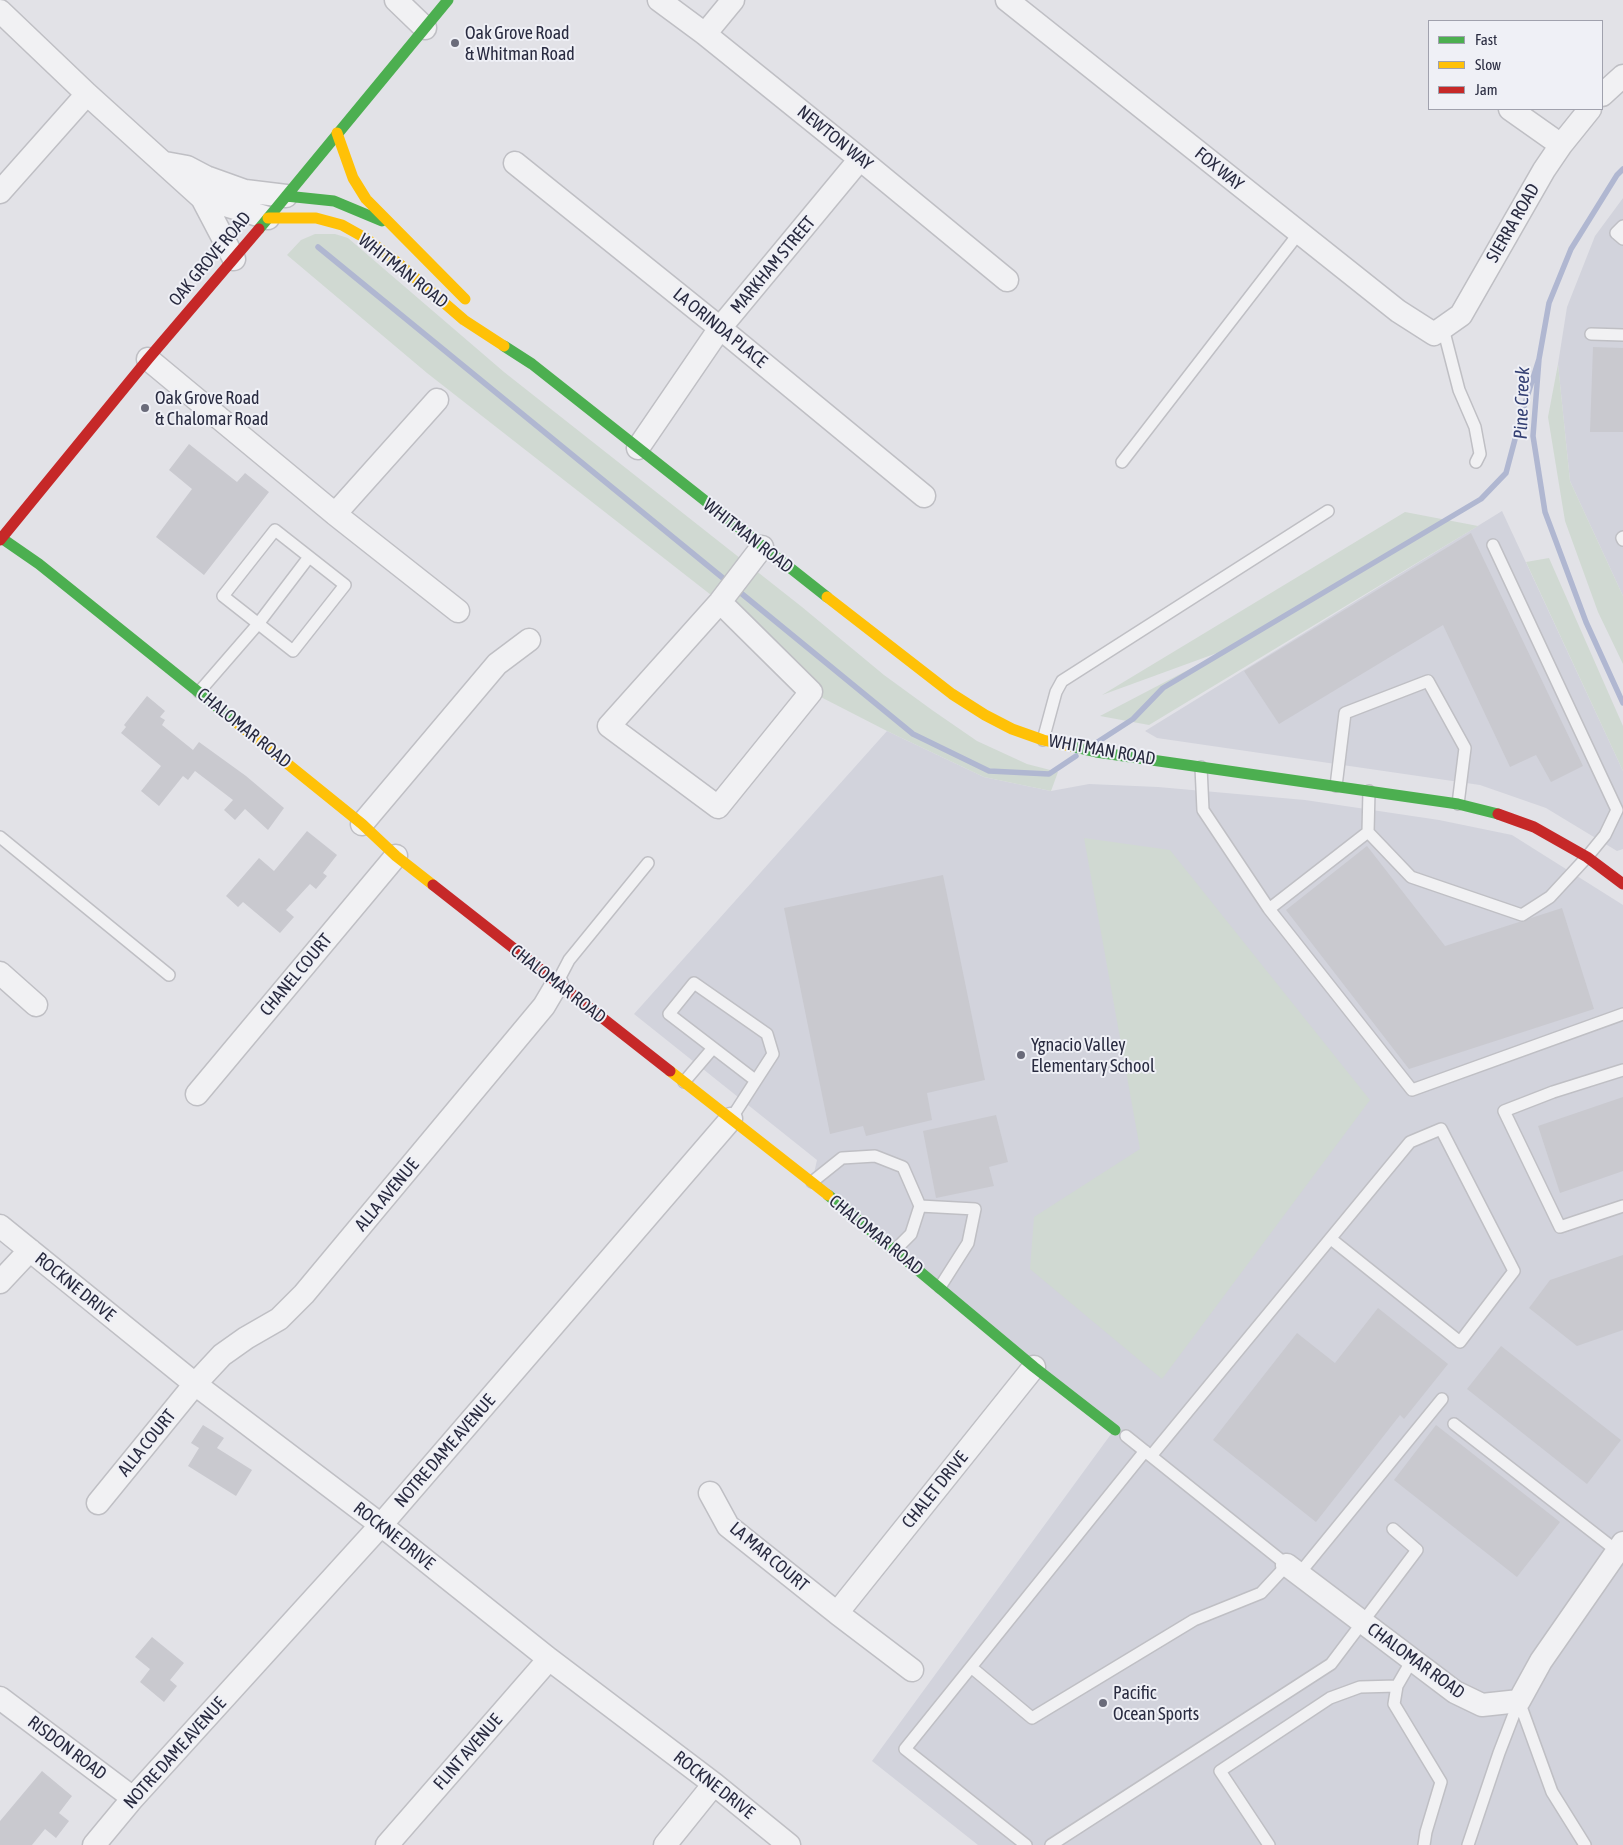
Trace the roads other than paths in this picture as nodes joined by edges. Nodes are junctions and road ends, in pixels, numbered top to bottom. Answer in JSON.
{"nodes":[{"id":1,"x":396,"y":0,"type":"edge"},
{"id":2,"x":448,"y":0,"type":"edge"},
{"id":3,"x":660,"y":0,"type":"edge"},
{"id":4,"x":733,"y":0,"type":"edge"},
{"id":5,"x":1007,"y":0,"type":"edge"},
{"id":6,"x":0,"y":11,"type":"edge"},
{"id":7,"x":425,"y":28,"type":"junction"},
{"id":8,"x":705,"y":34,"type":"junction"},
{"id":9,"x":1623,"y":76,"type":"edge"},
{"id":10,"x":87,"y":94,"type":"junction"},
{"id":11,"x":1603,"y":94,"type":"edge"},
{"id":12,"x":1511,"y":110,"type":"edge"},
{"id":13,"x":1589,"y":110,"type":"edge"},
{"id":14,"x":337,"y":133,"type":"junction"},
{"id":15,"x":1560,"y":145,"type":"junction"},
{"id":16,"x":860,"y":159,"type":"junction"},
{"id":17,"x":164,"y":163,"type":"junction"},
{"id":18,"x":514,"y":163,"type":"dead end"},
{"id":19,"x":0,"y":192,"type":"edge"},
{"id":20,"x":286,"y":196,"type":"junction"},
{"id":21,"x":202,"y":198,"type":"junction"},
{"id":22,"x":268,"y":218,"type":"junction"},
{"id":23,"x":390,"y":224,"type":"junction"},
{"id":24,"x":1623,"y":226,"type":"edge"},
{"id":25,"x":1299,"y":233,"type":"junction"},
{"id":26,"x":1623,"y":239,"type":"edge"},
{"id":27,"x":234,"y":258,"type":"junction"},
{"id":28,"x":1007,"y":280,"type":"dead end"},
{"id":29,"x":473,"y":306,"type":"dead end"},
{"id":30,"x":492,"y":326,"type":"dead end"},
{"id":31,"x":720,"y":328,"type":"junction"},
{"id":32,"x":1438,"y":331,"type":"junction"},
{"id":33,"x":1591,"y":334,"type":"dead end"},
{"id":34,"x":1623,"y":335,"type":"edge"},
{"id":35,"x":148,"y":359,"type":"junction"},
{"id":36,"x":532,"y":364,"type":"junction"},
{"id":37,"x":436,"y":400,"type":"dead end"},
{"id":38,"x":638,"y":448,"type":"junction"},
{"id":39,"x":1122,"y":462,"type":"dead end"},
{"id":40,"x":1476,"y":462,"type":"dead end"},
{"id":41,"x":924,"y":496,"type":"dead end"},
{"id":42,"x":1328,"y":511,"type":"dead end"},
{"id":43,"x":335,"y":514,"type":"junction"},
{"id":44,"x":1,"y":538,"type":"edge"},
{"id":45,"x":1493,"y":544,"type":"dead end"},
{"id":46,"x":756,"y":556,"type":"junction"},
{"id":47,"x":309,"y":557,"type":"junction"},
{"id":48,"x":720,"y":602,"type":"junction"},
{"id":49,"x":458,"y":611,"type":"dead end"},
{"id":50,"x":258,"y":624,"type":"junction"},
{"id":51,"x":528,"y":640,"type":"dead end"},
{"id":52,"x":199,"y":692,"type":"junction"},
{"id":53,"x":1043,"y":740,"type":"junction"},
{"id":54,"x":1201,"y":767,"type":"junction"},
{"id":55,"x":1336,"y":786,"type":"junction"},
{"id":56,"x":1369,"y":791,"type":"junction"},
{"id":57,"x":1458,"y":804,"type":"junction"},
{"id":58,"x":362,"y":824,"type":"junction"},
{"id":59,"x":1368,"y":832,"type":"junction"},
{"id":60,"x":0,"y":837,"type":"edge"},
{"id":61,"x":396,"y":856,"type":"junction"},
{"id":62,"x":1587,"y":857,"type":"junction"},
{"id":63,"x":648,"y":863,"type":"dead end"},
{"id":64,"x":1623,"y":884,"type":"edge"},
{"id":65,"x":1269,"y":909,"type":"junction"},
{"id":66,"x":0,"y":973,"type":"edge"},
{"id":67,"x":169,"y":975,"type":"dead end"},
{"id":68,"x":557,"y":984,"type":"junction"},
{"id":69,"x":36,"y":1005,"type":"dead end"},
{"id":70,"x":1623,"y":1014,"type":"edge"},
{"id":71,"x":713,"y":1048,"type":"junction"},
{"id":72,"x":1623,"y":1070,"type":"edge"},
{"id":73,"x":755,"y":1080,"type":"junction"},
{"id":74,"x":684,"y":1082,"type":"junction"},
{"id":75,"x":197,"y":1094,"type":"dead end"},
{"id":76,"x":731,"y":1119,"type":"junction"},
{"id":77,"x":812,"y":1182,"type":"junction"},
{"id":78,"x":920,"y":1206,"type":"junction"},
{"id":79,"x":1623,"y":1206,"type":"edge"},
{"id":80,"x":0,"y":1226,"type":"edge"},
{"id":81,"x":1331,"y":1239,"type":"junction"},
{"id":82,"x":30,"y":1250,"type":"junction"},
{"id":83,"x":895,"y":1250,"type":"junction"},
{"id":84,"x":0,"y":1282,"type":"edge"},
{"id":85,"x":940,"y":1287,"type":"junction"},
{"id":86,"x":1034,"y":1366,"type":"junction"},
{"id":87,"x":195,"y":1384,"type":"junction"},
{"id":88,"x":1442,"y":1399,"type":"dead end"},
{"id":89,"x":1454,"y":1424,"type":"dead end"},
{"id":90,"x":1115,"y":1430,"type":"dead end"},
{"id":91,"x":1126,"y":1436,"type":"dead end"},
{"id":92,"x":1148,"y":1454,"type":"junction"},
{"id":93,"x":710,"y":1493,"type":"dead end"},
{"id":94,"x":98,"y":1503,"type":"dead end"},
{"id":95,"x":381,"y":1525,"type":"junction"},
{"id":96,"x":1393,"y":1529,"type":"dead end"},
{"id":97,"x":1620,"y":1547,"type":"edge"},
{"id":98,"x":1293,"y":1569,"type":"junction"},
{"id":99,"x":837,"y":1613,"type":"junction"},
{"id":100,"x":1362,"y":1622,"type":"junction"},
{"id":101,"x":549,"y":1659,"type":"junction"},
{"id":102,"x":1412,"y":1660,"type":"junction"},
{"id":103,"x":971,"y":1667,"type":"junction"},
{"id":104,"x":912,"y":1670,"type":"dead end"},
{"id":105,"x":1397,"y":1686,"type":"junction"},
{"id":106,"x":0,"y":1698,"type":"edge"},
{"id":107,"x":1519,"y":1701,"type":"junction"},
{"id":108,"x":714,"y":1784,"type":"junction"},
{"id":109,"x":133,"y":1798,"type":"junction"},
{"id":110,"x":94,"y":1845,"type":"edge"},
{"id":111,"x":387,"y":1845,"type":"edge"},
{"id":112,"x":665,"y":1845,"type":"edge"},
{"id":113,"x":790,"y":1845,"type":"edge"},
{"id":114,"x":1026,"y":1845,"type":"edge"},
{"id":115,"x":1051,"y":1845,"type":"edge"},
{"id":116,"x":1269,"y":1845,"type":"edge"},
{"id":117,"x":1424,"y":1845,"type":"edge"},
{"id":118,"x":1468,"y":1845,"type":"edge"},
{"id":119,"x":1585,"y":1845,"type":"edge"}],
"edges":[{"from":1,"to":7,"type":"street"},
{"from":2,"to":7,"type":"street","name":"OAK GROVE ROAD"},
{"from":3,"to":8,"type":"street","name":"NEWTON WAY"},
{"from":4,"to":8,"type":"street"},
{"from":5,"to":25,"type":"street","name":"FOX WAY"},
{"from":6,"to":10,"type":"street","name":"WHITMAN ROAD"},
{"from":7,"to":14,"type":"street","name":"OAK GROVE ROAD"},
{"from":8,"to":16,"type":"street","name":"NEWTON WAY"},
{"from":9,"to":11,"type":"street"},
{"from":10,"to":17,"type":"street","name":"WHITMAN ROAD"},
{"from":10,"to":19,"type":"street"},
{"from":12,"to":15,"type":"street"},
{"from":13,"to":15,"type":"street","name":"SIERRA ROAD"},
{"from":14,"to":20,"type":"street","name":"OAK GROVE ROAD"},
{"from":14,"to":23,"type":"street","name":"WHITMAN ROAD"},
{"from":15,"to":32,"type":"street","name":"SIERRA ROAD"},
{"from":16,"to":28,"type":"street","name":"NEWTON WAY"},
{"from":16,"to":31,"type":"street","name":"MARKHAM STREET"},
{"from":17,"to":20,"type":"street","name":"WHITMAN ROAD"},
{"from":17,"to":21,"type":"street","name":"WHITMAN ROAD"},
{"from":18,"to":31,"type":"street","name":"LA ORINDA PLACE"},
{"from":20,"to":22,"type":"street","name":"OAK GROVE ROAD"},
{"from":20,"to":23,"type":"street","name":"WHITMAN ROAD"},
{"from":21,"to":22,"type":"street","name":"WHITMAN ROAD"},
{"from":21,"to":27,"type":"street","name":"WHITMAN ROAD"},
{"from":22,"to":27,"type":"street","name":"OAK GROVE ROAD"},
{"from":22,"to":36,"type":"street","name":"WHITMAN ROAD"},
{"from":23,"to":29,"type":"street","name":"WHITMAN ROAD"},
{"from":24,"to":26,"type":"lane"},
{"from":25,"to":32,"type":"street","name":"FOX WAY"},
{"from":25,"to":39,"type":"lane"},
{"from":27,"to":35,"type":"street","name":"OAK GROVE ROAD"},
{"from":30,"to":36,"type":"street","name":"WHITMAN ROAD"},
{"from":31,"to":38,"type":"street","name":"MARKHAM STREET"},
{"from":31,"to":41,"type":"street","name":"LA ORINDA PLACE"},
{"from":32,"to":40,"type":"lane"},
{"from":33,"to":34,"type":"lane"},
{"from":35,"to":43,"type":"street"},
{"from":35,"to":44,"type":"street","name":"OAK GROVE ROAD"},
{"from":36,"to":38,"type":"street","name":"WHITMAN ROAD"},
{"from":37,"to":43,"type":"street"},
{"from":38,"to":46,"type":"street","name":"WHITMAN ROAD"},
{"from":42,"to":53,"type":"lane"},
{"from":43,"to":49,"type":"street"},
{"from":44,"to":52,"type":"street","name":"CHALOMAR ROAD"},
{"from":45,"to":62,"type":"lane"},
{"from":46,"to":48,"type":"street"},
{"from":46,"to":53,"type":"street","name":"WHITMAN ROAD"},
{"from":47,"to":50,"type":"lane"},
{"from":47,"to":50,"type":"lane"},
{"from":47,"to":50,"type":"lane"},
{"from":48,"to":48,"type":"street"},
{"from":50,"to":52,"type":"lane"},
{"from":51,"to":58,"type":"street"},
{"from":52,"to":58,"type":"street","name":"CHALOMAR ROAD"},
{"from":53,"to":54,"type":"street","name":"WHITMAN ROAD"},
{"from":54,"to":55,"type":"street","name":"WHITMAN ROAD"},
{"from":54,"to":65,"type":"lane"},
{"from":55,"to":56,"type":"street","name":"WHITMAN ROAD"},
{"from":55,"to":57,"type":"lane"},
{"from":56,"to":57,"type":"street","name":"WHITMAN ROAD"},
{"from":56,"to":59,"type":"lane"},
{"from":57,"to":62,"type":"street","name":"WHITMAN ROAD"},
{"from":58,"to":61,"type":"street","name":"CHALOMAR ROAD"},
{"from":59,"to":62,"type":"lane"},
{"from":59,"to":65,"type":"lane"},
{"from":60,"to":67,"type":"lane"},
{"from":61,"to":68,"type":"street","name":"CHALOMAR ROAD"},
{"from":61,"to":75,"type":"street","name":"CHANEL COURT"},
{"from":62,"to":64,"type":"street","name":"WHITMAN ROAD"},
{"from":63,"to":68,"type":"lane"},
{"from":65,"to":70,"type":"lane"},
{"from":66,"to":69,"type":"street"},
{"from":68,"to":74,"type":"street","name":"CHALOMAR ROAD"},
{"from":68,"to":87,"type":"street","name":"ALLA AVENUE"},
{"from":71,"to":73,"type":"lane"},
{"from":71,"to":73,"type":"lane"},
{"from":71,"to":74,"type":"lane"},
{"from":72,"to":79,"type":"lane"},
{"from":73,"to":76,"type":"lane"},
{"from":74,"to":76,"type":"street","name":"CHALOMAR ROAD"},
{"from":76,"to":77,"type":"street","name":"CHALOMAR ROAD"},
{"from":76,"to":95,"type":"street","name":"NOTRE DAME AVENUE"},
{"from":77,"to":78,"type":"lane"},
{"from":77,"to":83,"type":"street","name":"CHALOMAR ROAD"},
{"from":78,"to":83,"type":"lane"},
{"from":78,"to":85,"type":"lane"},
{"from":80,"to":82,"type":"street","name":"ROCKNE DRIVE"},
{"from":81,"to":81,"type":"lane"},
{"from":81,"to":92,"type":"lane"},
{"from":82,"to":84,"type":"street"},
{"from":82,"to":87,"type":"street","name":"ROCKNE DRIVE"},
{"from":83,"to":85,"type":"street","name":"CHALOMAR ROAD"},
{"from":85,"to":86,"type":"street","name":"CHALOMAR ROAD"},
{"from":86,"to":90,"type":"street","name":"CHALOMAR ROAD"},
{"from":86,"to":99,"type":"street","name":"CHALET DRIVE"},
{"from":87,"to":94,"type":"street","name":"ALLA COURT"},
{"from":87,"to":95,"type":"street","name":"ROCKNE DRIVE"},
{"from":88,"to":98,"type":"lane"},
{"from":89,"to":97,"type":"lane"},
{"from":91,"to":92,"type":"lane"},
{"from":92,"to":98,"type":"lane"},
{"from":92,"to":103,"type":"lane"},
{"from":93,"to":99,"type":"street","name":"LA MAR COURT"},
{"from":95,"to":101,"type":"street","name":"ROCKNE DRIVE"},
{"from":95,"to":109,"type":"street","name":"NOTRE DAME AVENUE"},
{"from":96,"to":100,"type":"lane"},
{"from":97,"to":107,"type":"street"},
{"from":98,"to":100,"type":"street","name":"CHALOMAR ROAD"},
{"from":98,"to":103,"type":"lane"},
{"from":99,"to":104,"type":"street","name":"LA MAR COURT"},
{"from":100,"to":102,"type":"street","name":"CHALOMAR ROAD"},
{"from":100,"to":115,"type":"lane"},
{"from":101,"to":108,"type":"street","name":"ROCKNE DRIVE"},
{"from":101,"to":111,"type":"street","name":"FLINT AVENUE"},
{"from":102,"to":105,"type":"lane"},
{"from":102,"to":107,"type":"street","name":"CHALOMAR ROAD"},
{"from":103,"to":114,"type":"lane"},
{"from":105,"to":116,"type":"lane"},
{"from":105,"to":117,"type":"lane"},
{"from":106,"to":109,"type":"street","name":"RISDON ROAD"},
{"from":107,"to":118,"type":"lane"},
{"from":107,"to":119,"type":"lane"},
{"from":108,"to":112,"type":"street"},
{"from":108,"to":113,"type":"street","name":"ROCKNE DRIVE"},
{"from":109,"to":110,"type":"street","name":"NOTRE DAME AVENUE"}]}
